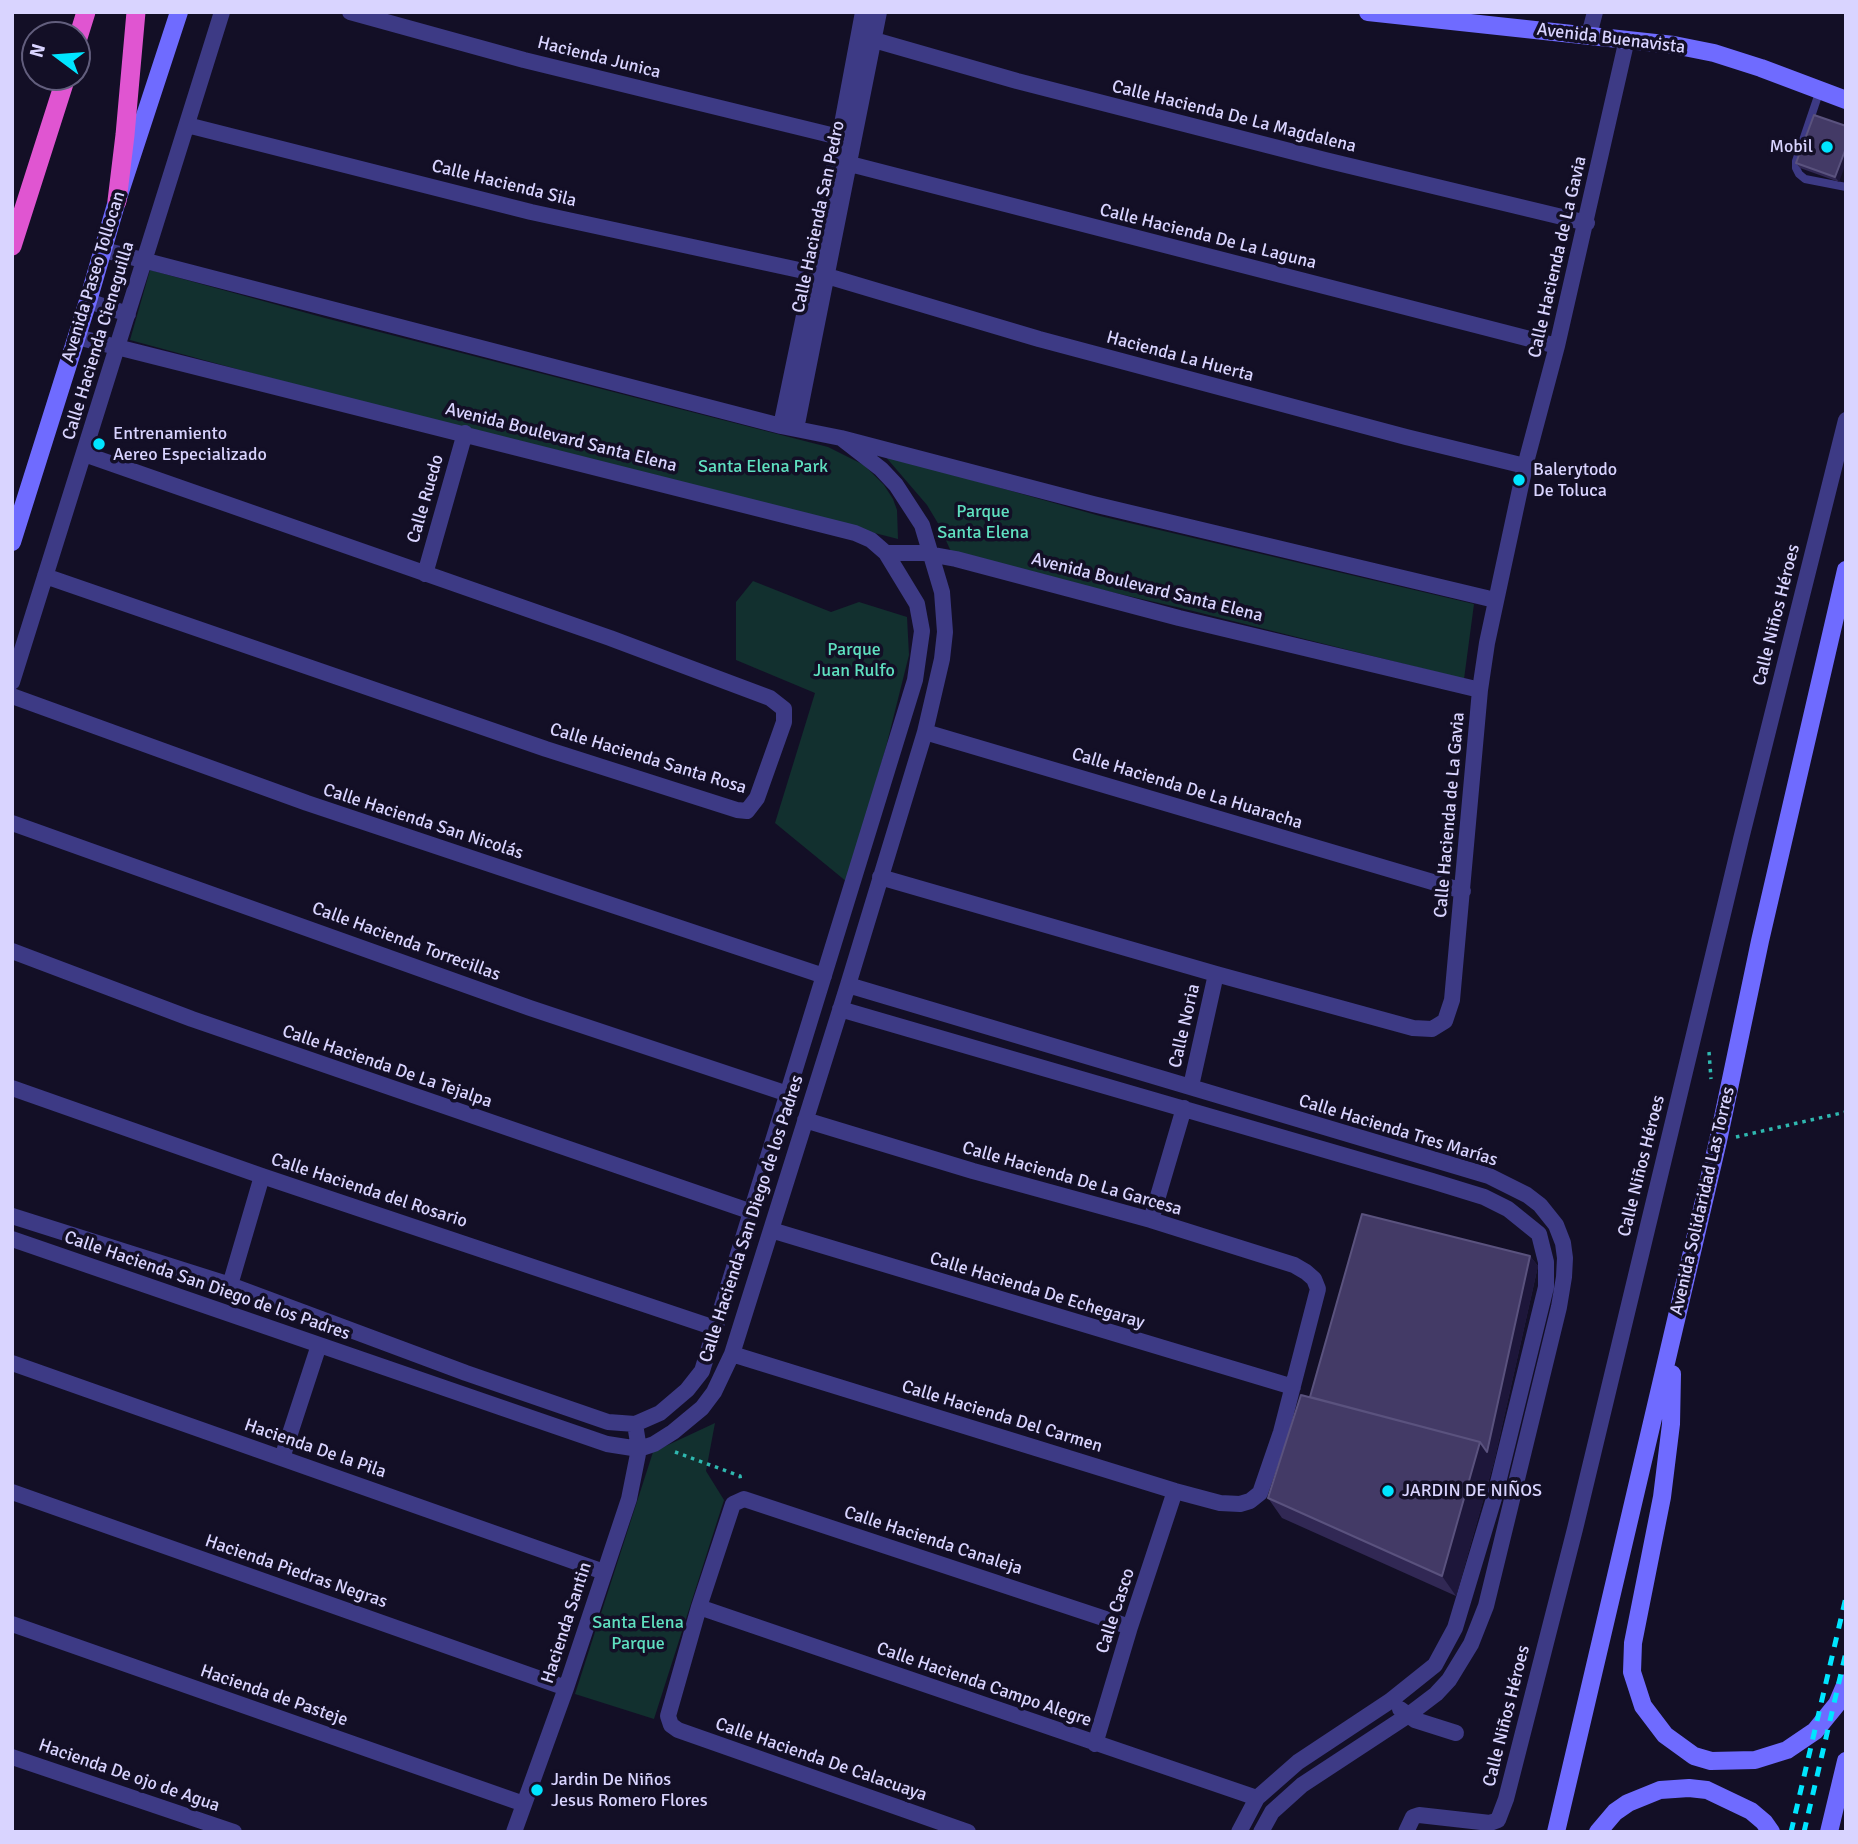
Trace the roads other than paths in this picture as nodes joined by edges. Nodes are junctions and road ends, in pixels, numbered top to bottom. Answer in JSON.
{"nodes":[{"id":1,"x":136,"y":12,"type":"edge"},
{"id":2,"x":179,"y":12,"type":"edge"},
{"id":3,"x":222,"y":12,"type":"edge"},
{"id":4,"x":350,"y":12,"type":"edge"},
{"id":5,"x":863,"y":12,"type":"edge"},
{"id":6,"x":879,"y":12,"type":"edge"},
{"id":7,"x":1368,"y":12,"type":"edge"},
{"id":8,"x":1595,"y":12,"type":"edge"},
{"id":9,"x":1589,"y":35,"type":"junction"},
{"id":10,"x":1628,"y":39,"type":"junction"},
{"id":11,"x":874,"y":40,"type":"junction"},
{"id":12,"x":1820,"y":90,"type":"junction"},
{"id":13,"x":62,"y":91,"type":"edge"},
{"id":14,"x":1846,"y":100,"type":"edge"},
{"id":15,"x":187,"y":125,"type":"junction"},
{"id":16,"x":839,"y":137,"type":"junction"},
{"id":17,"x":850,"y":164,"type":"junction"},
{"id":18,"x":1846,"y":187,"type":"edge"},
{"id":19,"x":117,"y":201,"type":"junction"},
{"id":20,"x":832,"y":217,"type":"junction"},
{"id":21,"x":1587,"y":223,"type":"junction"},
{"id":22,"x":12,"y":246,"type":"edge"},
{"id":23,"x":104,"y":250,"type":"junction"},
{"id":24,"x":144,"y":261,"type":"junction"},
{"id":25,"x":820,"y":274,"type":"junction"},
{"id":26,"x":88,"y":301,"type":"junction"},
{"id":27,"x":128,"y":314,"type":"junction"},
{"id":28,"x":77,"y":337,"type":"junction"},
{"id":29,"x":1557,"y":346,"type":"junction"},
{"id":30,"x":117,"y":348,"type":"junction"},
{"id":31,"x":1846,"y":419,"type":"edge"},
{"id":32,"x":788,"y":428,"type":"junction"},
{"id":33,"x":464,"y":433,"type":"junction"},
{"id":34,"x":841,"y":438,"type":"junction"},
{"id":35,"x":84,"y":454,"type":"junction"},
{"id":36,"x":1525,"y":466,"type":"junction"},
{"id":37,"x":12,"y":542,"type":"edge"},
{"id":38,"x":886,"y":553,"type":"junction"},
{"id":39,"x":932,"y":555,"type":"junction"},
{"id":40,"x":1846,"y":570,"type":"edge"},
{"id":41,"x":425,"y":574,"type":"junction"},
{"id":42,"x":45,"y":576,"type":"junction"},
{"id":43,"x":1495,"y":600,"type":"junction"},
{"id":44,"x":12,"y":682,"type":"edge"},
{"id":45,"x":1480,"y":690,"type":"junction"},
{"id":46,"x":12,"y":696,"type":"edge"},
{"id":47,"x":925,"y":732,"type":"junction"},
{"id":48,"x":874,"y":812,"type":"junction"},
{"id":49,"x":898,"y":817,"type":"junction"},
{"id":50,"x":12,"y":823,"type":"edge"},
{"id":51,"x":880,"y":877,"type":"junction"},
{"id":52,"x":1463,"y":891,"type":"junction"},
{"id":53,"x":12,"y":951,"type":"edge"},
{"id":54,"x":1216,"y":974,"type":"junction"},
{"id":55,"x":824,"y":976,"type":"junction"},
{"id":56,"x":848,"y":985,"type":"junction"},
{"id":57,"x":840,"y":1009,"type":"junction"},
{"id":58,"x":1078,"y":1053,"type":"junction"},
{"id":59,"x":1073,"y":1076,"type":"junction"},
{"id":60,"x":1191,"y":1086,"type":"junction"},
{"id":61,"x":12,"y":1088,"type":"edge"},
{"id":62,"x":788,"y":1094,"type":"junction"},
{"id":63,"x":1184,"y":1108,"type":"junction"},
{"id":64,"x":1273,"y":1113,"type":"junction"},
{"id":65,"x":805,"y":1120,"type":"junction"},
{"id":66,"x":1267,"y":1132,"type":"junction"},
{"id":67,"x":764,"y":1172,"type":"junction"},
{"id":68,"x":261,"y":1176,"type":"junction"},
{"id":69,"x":786,"y":1178,"type":"junction"},
{"id":70,"x":752,"y":1212,"type":"junction"},
{"id":71,"x":12,"y":1216,"type":"edge"},
{"id":72,"x":1151,"y":1220,"type":"junction"},
{"id":73,"x":1556,"y":1225,"type":"junction"},
{"id":74,"x":771,"y":1230,"type":"junction"},
{"id":75,"x":1539,"y":1234,"type":"junction"},
{"id":76,"x":12,"y":1239,"type":"edge"},
{"id":77,"x":93,"y":1242,"type":"junction"},
{"id":78,"x":86,"y":1263,"type":"junction"},
{"id":79,"x":230,"y":1285,"type":"junction"},
{"id":80,"x":715,"y":1328,"type":"junction"},
{"id":81,"x":1672,"y":1339,"type":"junction"},
{"id":82,"x":319,"y":1345,"type":"junction"},
{"id":83,"x":732,"y":1354,"type":"junction"},
{"id":84,"x":419,"y":1355,"type":"junction"},
{"id":85,"x":12,"y":1363,"type":"edge"},
{"id":86,"x":414,"y":1379,"type":"junction"},
{"id":87,"x":1293,"y":1387,"type":"junction"},
{"id":88,"x":635,"y":1424,"type":"junction"},
{"id":89,"x":646,"y":1447,"type":"junction"},
{"id":90,"x":282,"y":1458,"type":"junction"},
{"id":91,"x":12,"y":1492,"type":"edge"},
{"id":92,"x":1175,"y":1492,"type":"junction"},
{"id":93,"x":604,"y":1572,"type":"junction"},
{"id":94,"x":699,"y":1606,"type":"junction"},
{"id":95,"x":12,"y":1624,"type":"edge"},
{"id":96,"x":1130,"y":1627,"type":"junction"},
{"id":97,"x":1846,"y":1683,"type":"edge"},
{"id":98,"x":566,"y":1688,"type":"junction"},
{"id":99,"x":1390,"y":1701,"type":"junction"},
{"id":100,"x":1407,"y":1716,"type":"junction"},
{"id":101,"x":1456,"y":1733,"type":"dead end"},
{"id":102,"x":1095,"y":1744,"type":"junction"},
{"id":103,"x":12,"y":1757,"type":"edge"},
{"id":104,"x":1846,"y":1761,"type":"edge"},
{"id":105,"x":1257,"y":1798,"type":"junction"},
{"id":106,"x":524,"y":1804,"type":"junction"},
{"id":107,"x":234,"y":1832,"type":"edge"},
{"id":108,"x":514,"y":1832,"type":"edge"},
{"id":109,"x":968,"y":1832,"type":"edge"},
{"id":110,"x":1239,"y":1832,"type":"edge"},
{"id":111,"x":1261,"y":1832,"type":"edge"},
{"id":112,"x":1406,"y":1832,"type":"edge"},
{"id":113,"x":1556,"y":1832,"type":"edge"},
{"id":114,"x":1598,"y":1832,"type":"edge"},
{"id":115,"x":1772,"y":1832,"type":"edge"},
{"id":116,"x":1829,"y":1832,"type":"edge"}],
"edges":[{"from":1,"to":19,"type":"highway"},
{"from":2,"to":19,"type":"main road","name":"Avenida Paseo Tollocan"},
{"from":3,"to":15,"type":"street","name":"Calle Hacienda Cieneguilla"},
{"from":4,"to":16,"type":"street","name":"Hacienda Junica"},
{"from":5,"to":16,"type":"street","name":"Calle Hacienda San Pedro"},
{"from":6,"to":11,"type":"street","name":"Calle Hacienda San Pedro"},
{"from":7,"to":9,"type":"main road","name":"Avenida Buenavista"},
{"from":8,"to":9,"type":"street"},
{"from":9,"to":10,"type":"main road","name":"Avenida Buenavista"},
{"from":10,"to":12,"type":"main road","name":"Avenida Buenavista"},
{"from":10,"to":21,"type":"street","name":"Calle Hacienda de La Gavia"},
{"from":11,"to":17,"type":"street","name":"Calle Hacienda San Pedro"},
{"from":11,"to":21,"type":"street","name":"Calle Hacienda De La Magdalena"},
{"from":12,"to":14,"type":"main road","name":"Avenida Buenavista"},
{"from":12,"to":18,"type":"lane"},
{"from":13,"to":22,"type":"highway"},
{"from":15,"to":24,"type":"street","name":"Calle Hacienda Cieneguilla"},
{"from":15,"to":25,"type":"street","name":"Calle Hacienda Sila"},
{"from":16,"to":20,"type":"street","name":"Calle Hacienda San Pedro"},
{"from":17,"to":20,"type":"street","name":"Calle Hacienda San Pedro"},
{"from":17,"to":29,"type":"street","name":"Calle Hacienda De La Laguna"},
{"from":19,"to":23,"type":"main road","name":"Avenida Paseo Tollocan"},
{"from":20,"to":25,"type":"street","name":"Calle Hacienda San Pedro"},
{"from":21,"to":29,"type":"street","name":"Calle Hacienda de La Gavia"},
{"from":23,"to":24,"type":"street"},
{"from":23,"to":26,"type":"main road","name":"Avenida Paseo Tollocan"},
{"from":24,"to":27,"type":"street","name":"Calle Hacienda Cieneguilla"},
{"from":24,"to":32,"type":"street"},
{"from":25,"to":32,"type":"street","name":"Calle Hacienda San Pedro"},
{"from":25,"to":36,"type":"street","name":"Hacienda La Huerta"},
{"from":26,"to":27,"type":"street"},
{"from":26,"to":28,"type":"main road","name":"Avenida Paseo Tollocan"},
{"from":27,"to":30,"type":"street","name":"Calle Hacienda Cieneguilla"},
{"from":28,"to":30,"type":"street","name":"Avenida Boulevard Santa Elena"},
{"from":28,"to":37,"type":"main road","name":"Avenida Paseo Tollocan"},
{"from":29,"to":36,"type":"street","name":"Calle Hacienda de La Gavia"},
{"from":30,"to":33,"type":"street","name":"Avenida Boulevard Santa Elena"},
{"from":30,"to":35,"type":"street","name":"Calle Hacienda Cieneguilla"},
{"from":31,"to":112,"type":"street","name":"Calle Niños Héroes"},
{"from":32,"to":34,"type":"street"},
{"from":33,"to":38,"type":"street","name":"Avenida Boulevard Santa Elena"},
{"from":33,"to":41,"type":"street","name":"Calle Ruedo"},
{"from":34,"to":39,"type":"street","name":"Calle Hacienda San Diego de los Padres"},
{"from":34,"to":43,"type":"street"},
{"from":35,"to":41,"type":"street","name":"Calle Hacienda Santa Rosa"},
{"from":35,"to":42,"type":"street","name":"Calle Hacienda Cieneguilla"},
{"from":36,"to":43,"type":"street","name":"Calle Hacienda de La Gavia"},
{"from":38,"to":39,"type":"street","name":"Avenida Boulevard Santa Elena"},
{"from":38,"to":48,"type":"street","name":"Calle Hacienda San Diego de los Padres"},
{"from":39,"to":45,"type":"street","name":"Avenida Boulevard Santa Elena"},
{"from":39,"to":47,"type":"street","name":"Calle Hacienda San Diego de los Padres"},
{"from":40,"to":81,"type":"main road","name":"Avenida Solidaridad Las Torres"},
{"from":41,"to":42,"type":"street","name":"Calle Hacienda Santa Rosa"},
{"from":42,"to":44,"type":"street","name":"Calle Hacienda Cieneguilla"},
{"from":43,"to":45,"type":"street","name":"Calle Hacienda de La Gavia"},
{"from":45,"to":52,"type":"street","name":"Calle Hacienda de La Gavia"},
{"from":46,"to":55,"type":"street","name":"Calle Hacienda San Nicolás"},
{"from":47,"to":49,"type":"street","name":"Calle Hacienda San Diego de los Padres"},
{"from":47,"to":52,"type":"street","name":"Calle Hacienda De La Huaracha"},
{"from":48,"to":49,"type":"street"},
{"from":48,"to":55,"type":"street","name":"Calle Hacienda San Diego de los Padres"},
{"from":49,"to":51,"type":"street","name":"Calle Hacienda San Diego de los Padres"},
{"from":50,"to":62,"type":"street","name":"Calle Hacienda Torrecillas"},
{"from":51,"to":54,"type":"street","name":"Calle Hacienda de La Gavia"},
{"from":51,"to":56,"type":"street","name":"Calle Hacienda San Diego de los Padres"},
{"from":52,"to":54,"type":"street","name":"Calle Hacienda de La Gavia"},
{"from":53,"to":70,"type":"street","name":"Calle Hacienda De La Tejalpa"},
{"from":54,"to":60,"type":"street","name":"Calle Noria"},
{"from":55,"to":62,"type":"street","name":"Calle Hacienda San Diego de los Padres"},
{"from":56,"to":57,"type":"street","name":"Calle Hacienda San Diego de los Padres"},
{"from":56,"to":58,"type":"street","name":"Calle Hacienda Tres Marías"},
{"from":57,"to":59,"type":"street"},
{"from":57,"to":65,"type":"street","name":"Calle Hacienda San Diego de los Padres"},
{"from":58,"to":59,"type":"street"},
{"from":58,"to":60,"type":"street","name":"Calle Hacienda Tres Marías"},
{"from":59,"to":63,"type":"street"},
{"from":60,"to":64,"type":"street","name":"Calle Hacienda Tres Marías"},
{"from":61,"to":68,"type":"street","name":"Calle Hacienda del Rosario"},
{"from":62,"to":67,"type":"street","name":"Calle Hacienda San Diego de los Padres"},
{"from":63,"to":66,"type":"street"},
{"from":63,"to":72,"type":"street"},
{"from":64,"to":66,"type":"street"},
{"from":64,"to":73,"type":"street","name":"Calle Hacienda Tres Marías"},
{"from":65,"to":69,"type":"street","name":"Calle Hacienda San Diego de los Padres"},
{"from":65,"to":72,"type":"street","name":"Calle Hacienda De La Garcesa"},
{"from":66,"to":75,"type":"street"},
{"from":67,"to":69,"type":"street"},
{"from":67,"to":70,"type":"street","name":"Calle Hacienda San Diego de los Padres"},
{"from":68,"to":79,"type":"street"},
{"from":68,"to":80,"type":"street","name":"Calle Hacienda del Rosario"},
{"from":69,"to":74,"type":"street","name":"Calle Hacienda San Diego de los Padres"},
{"from":70,"to":80,"type":"street","name":"Calle Hacienda San Diego de los Padres"},
{"from":71,"to":77,"type":"street","name":"Calle Hacienda San Diego de los Padres"},
{"from":72,"to":87,"type":"street","name":"Calle Hacienda De La Garcesa"},
{"from":73,"to":75,"type":"street"},
{"from":73,"to":100,"type":"street","name":"Calle Hacienda Tres Marías"},
{"from":74,"to":83,"type":"street","name":"Calle Hacienda San Diego de los Padres"},
{"from":74,"to":87,"type":"street","name":"Calle Hacienda De Echegaray"},
{"from":75,"to":99,"type":"street"},
{"from":76,"to":78,"type":"street","name":"Calle Hacienda San Diego de los Padres"},
{"from":77,"to":78,"type":"street"},
{"from":77,"to":79,"type":"street","name":"Calle Hacienda San Diego de los Padres"},
{"from":78,"to":82,"type":"street","name":"Calle Hacienda San Diego de los Padres"},
{"from":79,"to":84,"type":"street","name":"Calle Hacienda San Diego de los Padres"},
{"from":80,"to":88,"type":"street","name":"Calle Hacienda San Diego de los Padres"},
{"from":81,"to":97,"type":"main road"},
{"from":81,"to":113,"type":"main road","name":"Avenida Solidaridad Las Torres"},
{"from":82,"to":86,"type":"street","name":"Calle Hacienda San Diego de los Padres"},
{"from":82,"to":90,"type":"street"},
{"from":83,"to":89,"type":"street","name":"Calle Hacienda San Diego de los Padres"},
{"from":83,"to":92,"type":"street","name":"Calle Hacienda Del Carmen"},
{"from":84,"to":86,"type":"street"},
{"from":84,"to":88,"type":"street","name":"Calle Hacienda San Diego de los Padres"},
{"from":85,"to":90,"type":"street","name":"Hacienda De la Pila"},
{"from":86,"to":89,"type":"street","name":"Calle Hacienda San Diego de los Padres"},
{"from":87,"to":92,"type":"street","name":"Calle Hacienda Del Carmen"},
{"from":88,"to":89,"type":"street","name":"Hacienda Santin"},
{"from":89,"to":93,"type":"street","name":"Hacienda Santin"},
{"from":90,"to":93,"type":"street","name":"Hacienda De la Pila"},
{"from":91,"to":98,"type":"street","name":"Hacienda Piedras Negras"},
{"from":92,"to":96,"type":"street","name":"Calle Casco"},
{"from":93,"to":98,"type":"street","name":"Hacienda Santin"},
{"from":94,"to":96,"type":"street","name":"Calle Hacienda Canaleja"},
{"from":94,"to":102,"type":"street","name":"Calle Hacienda Campo Alegre"},
{"from":94,"to":109,"type":"street","name":"Calle Hacienda De Calacuaya"},
{"from":95,"to":106,"type":"street","name":"Hacienda de Pasteje"},
{"from":96,"to":102,"type":"street","name":"Calle Casco"},
{"from":98,"to":106,"type":"street","name":"Hacienda Santin"},
{"from":99,"to":100,"type":"street"},
{"from":99,"to":105,"type":"street"},
{"from":100,"to":101,"type":"street"},
{"from":100,"to":111,"type":"street","name":"Calle Hacienda Tres Marías"},
{"from":102,"to":105,"type":"street","name":"Calle Hacienda Campo Alegre"},
{"from":103,"to":107,"type":"street","name":"Hacienda De ojo de Agua"},
{"from":104,"to":116,"type":"main road"},
{"from":105,"to":110,"type":"street"},
{"from":106,"to":108,"type":"street","name":"Hacienda Santin"},
{"from":114,"to":115,"type":"main road"}]}
